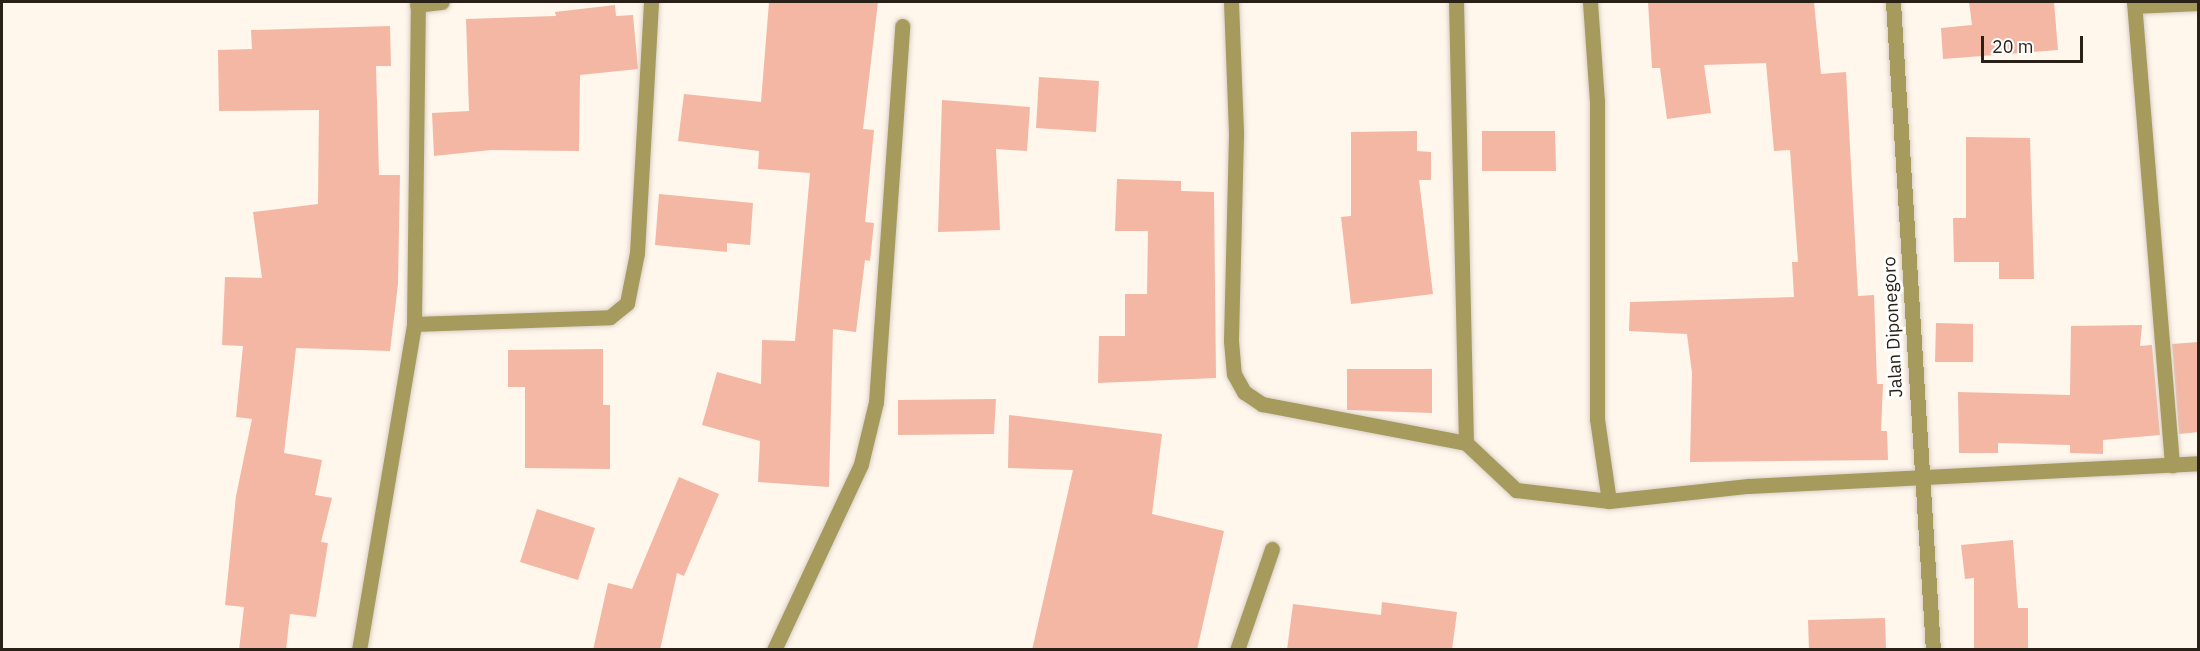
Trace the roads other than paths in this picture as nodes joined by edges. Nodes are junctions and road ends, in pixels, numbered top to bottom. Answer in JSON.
{"nodes":[{"id":1,"x":442,"y":2,"type":"edge"},
{"id":2,"x":651,"y":2,"type":"edge"},
{"id":3,"x":1231,"y":2,"type":"edge"},
{"id":4,"x":1456,"y":2,"type":"edge"},
{"id":5,"x":1590,"y":2,"type":"edge"},
{"id":6,"x":1893,"y":2,"type":"edge"},
{"id":7,"x":417,"y":3,"type":"edge"},
{"id":8,"x":2199,"y":3,"type":"edge"},
{"id":9,"x":2135,"y":4,"type":"edge"},
{"id":10,"x":902,"y":26,"type":"dead end"},
{"id":11,"x":414,"y":324,"type":"junction"},
{"id":12,"x":1466,"y":443,"type":"junction"},
{"id":13,"x":2199,"y":464,"type":"edge"},
{"id":14,"x":2172,"y":465,"type":"junction"},
{"id":15,"x":1922,"y":477,"type":"junction"},
{"id":16,"x":1609,"y":501,"type":"junction"},
{"id":17,"x":1272,"y":549,"type":"dead end"},
{"id":18,"x":359,"y":650,"type":"edge"},
{"id":19,"x":774,"y":650,"type":"edge"},
{"id":20,"x":1237,"y":650,"type":"edge"},
{"id":21,"x":1933,"y":650,"type":"edge"}],
"edges":[{"from":1,"to":7,"type":"street"},
{"from":2,"to":11,"type":"street"},
{"from":3,"to":12,"type":"street"},
{"from":4,"to":12,"type":"street"},
{"from":5,"to":16,"type":"street"},
{"from":6,"to":15,"type":"street","name":"Jalan Diponegoro"},
{"from":7,"to":11,"type":"street"},
{"from":8,"to":9,"type":"street"},
{"from":9,"to":14,"type":"street"},
{"from":10,"to":19,"type":"street"},
{"from":11,"to":18,"type":"street"},
{"from":12,"to":16,"type":"street"},
{"from":13,"to":14,"type":"street"},
{"from":14,"to":15,"type":"street"},
{"from":15,"to":16,"type":"street"},
{"from":15,"to":21,"type":"street","name":"Jalan Diponegoro"},
{"from":17,"to":20,"type":"street"}]}
